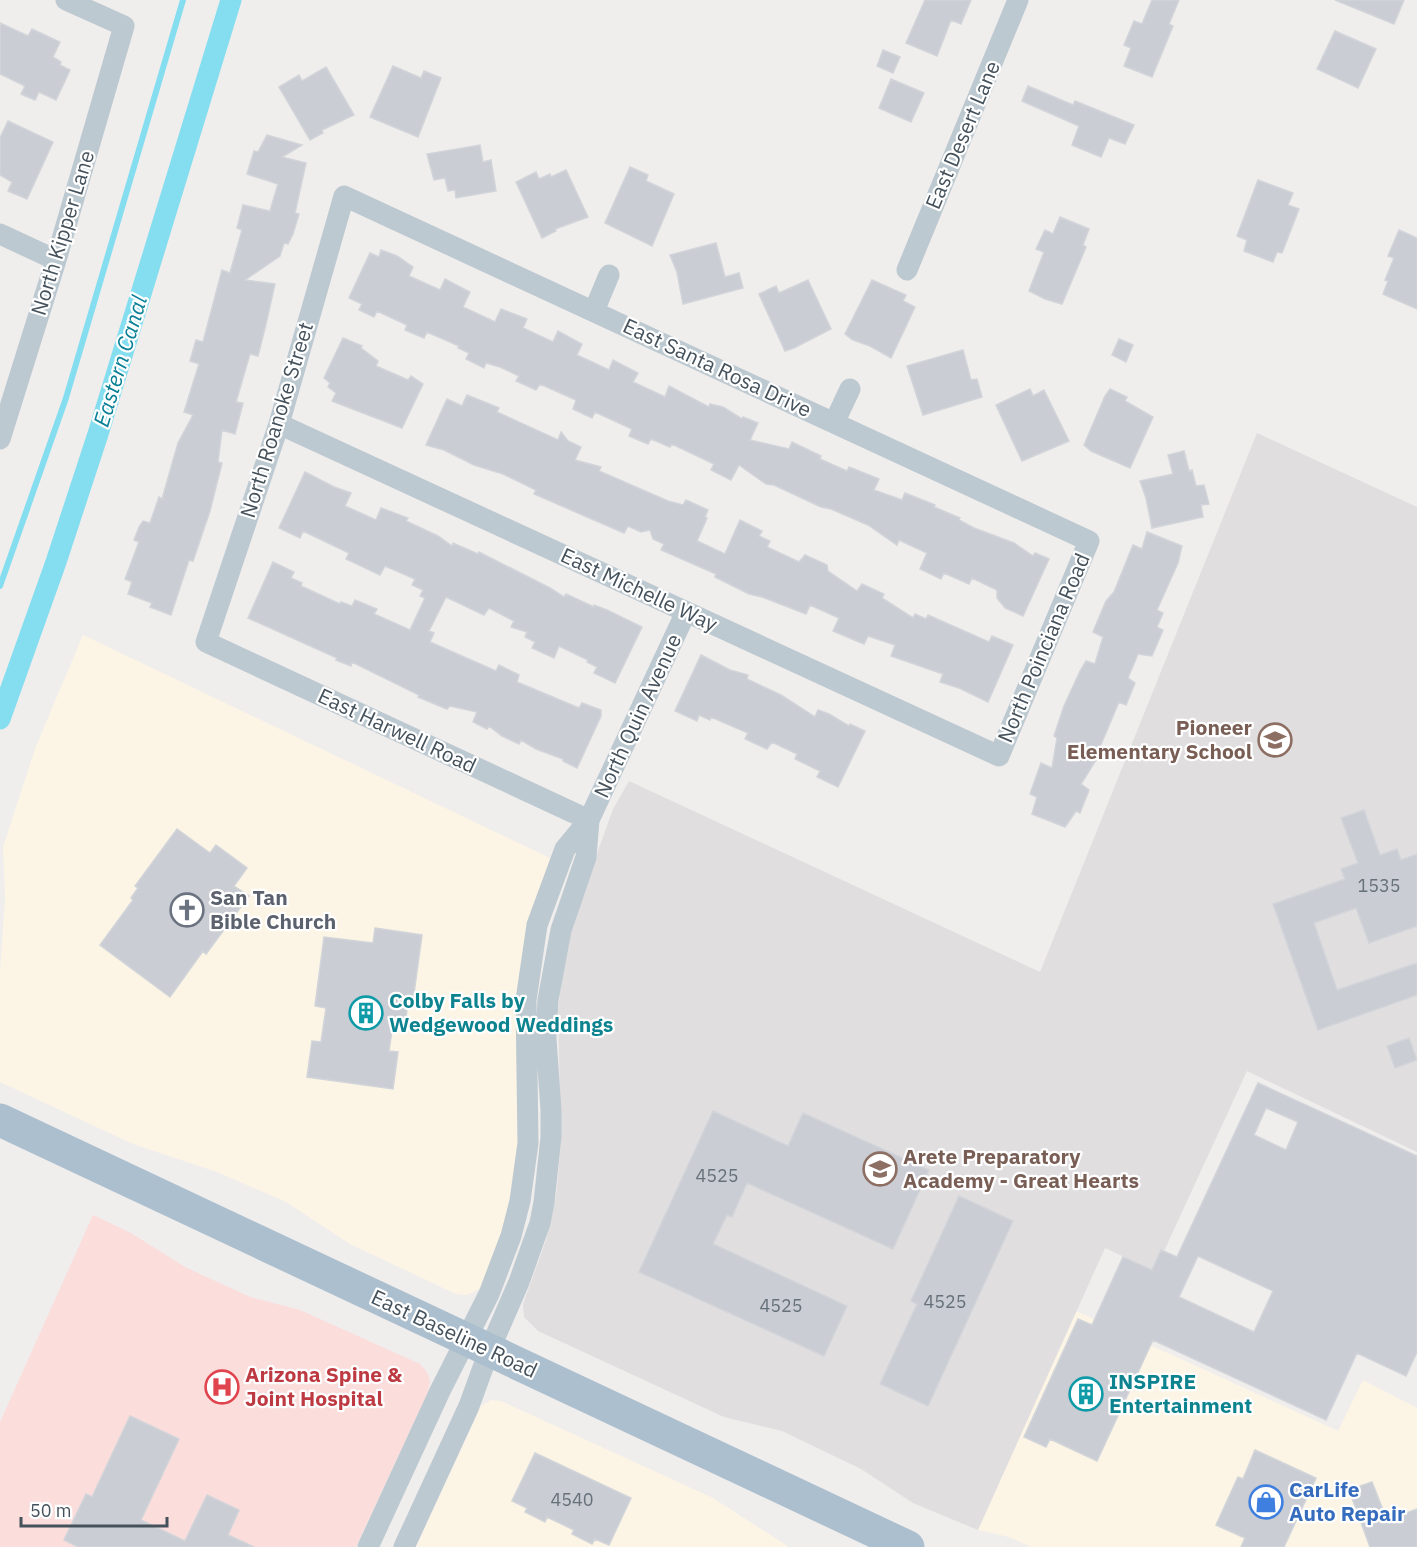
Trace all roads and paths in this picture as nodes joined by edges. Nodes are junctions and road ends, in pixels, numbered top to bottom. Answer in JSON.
{"nodes":[{"id":1,"x":66,"y":0,"type":"edge"},
{"id":2,"x":1018,"y":0,"type":"edge"},
{"id":3,"x":344,"y":196,"type":"joint"},
{"id":4,"x":0,"y":234,"type":"edge"},
{"id":5,"x":56,"y":260,"type":"junction"},
{"id":6,"x":907,"y":270,"type":"dead end"},
{"id":7,"x":609,"y":275,"type":"dead end"},
{"id":8,"x":594,"y":311,"type":"junction"},
{"id":9,"x":850,"y":389,"type":"dead end"},
{"id":10,"x":834,"y":423,"type":"junction"},
{"id":11,"x":279,"y":424,"type":"junction"},
{"id":12,"x":0,"y":439,"type":"edge"},
{"id":13,"x":1089,"y":541,"type":"joint"},
{"id":14,"x":686,"y":612,"type":"junction"},
{"id":15,"x":206,"y":642,"type":"joint"},
{"id":16,"x":999,"y":756,"type":"joint"},
{"id":17,"x":589,"y":820,"type":"junction"},
{"id":18,"x":0,"y":1120,"type":"edge"},
{"id":19,"x":478,"y":1346,"type":"junction"},
{"id":20,"x":368,"y":1547,"type":"edge"},
{"id":21,"x":404,"y":1547,"type":"edge"},
{"id":22,"x":908,"y":1547,"type":"edge"}],
"edges":[{"from":1,"to":5,"type":"street","name":"North Kipper Lane"},
{"from":2,"to":6,"type":"street","name":"East Desert Lane"},
{"from":3,"to":8,"type":"street","name":"East Santa Rosa Drive"},
{"from":3,"to":11,"type":"street","name":"North Roanoke Street"},
{"from":4,"to":5,"type":"street"},
{"from":5,"to":12,"type":"street","name":"North Kipper Lane"},
{"from":7,"to":8,"type":"street"},
{"from":8,"to":10,"type":"street","name":"East Santa Rosa Drive"},
{"from":9,"to":10,"type":"street"},
{"from":10,"to":13,"type":"street","name":"East Santa Rosa Drive"},
{"from":11,"to":14,"type":"street","name":"East Michelle Way"},
{"from":11,"to":15,"type":"street","name":"North Roanoke Street"},
{"from":13,"to":16,"type":"street","name":"North Poinciana Road"},
{"from":14,"to":16,"type":"street","name":"East Michelle Way"},
{"from":14,"to":17,"type":"street","name":"North Quin Avenue"},
{"from":15,"to":17,"type":"street","name":"East Harwell Road"},
{"from":17,"to":19,"type":"street","name":"North Quin Avenue"},
{"from":18,"to":19,"type":"main road","name":"East Baseline Road"},
{"from":19,"to":20,"type":"street"},
{"from":19,"to":21,"type":"street"},
{"from":19,"to":22,"type":"main road","name":"East Baseline Road"}]}
